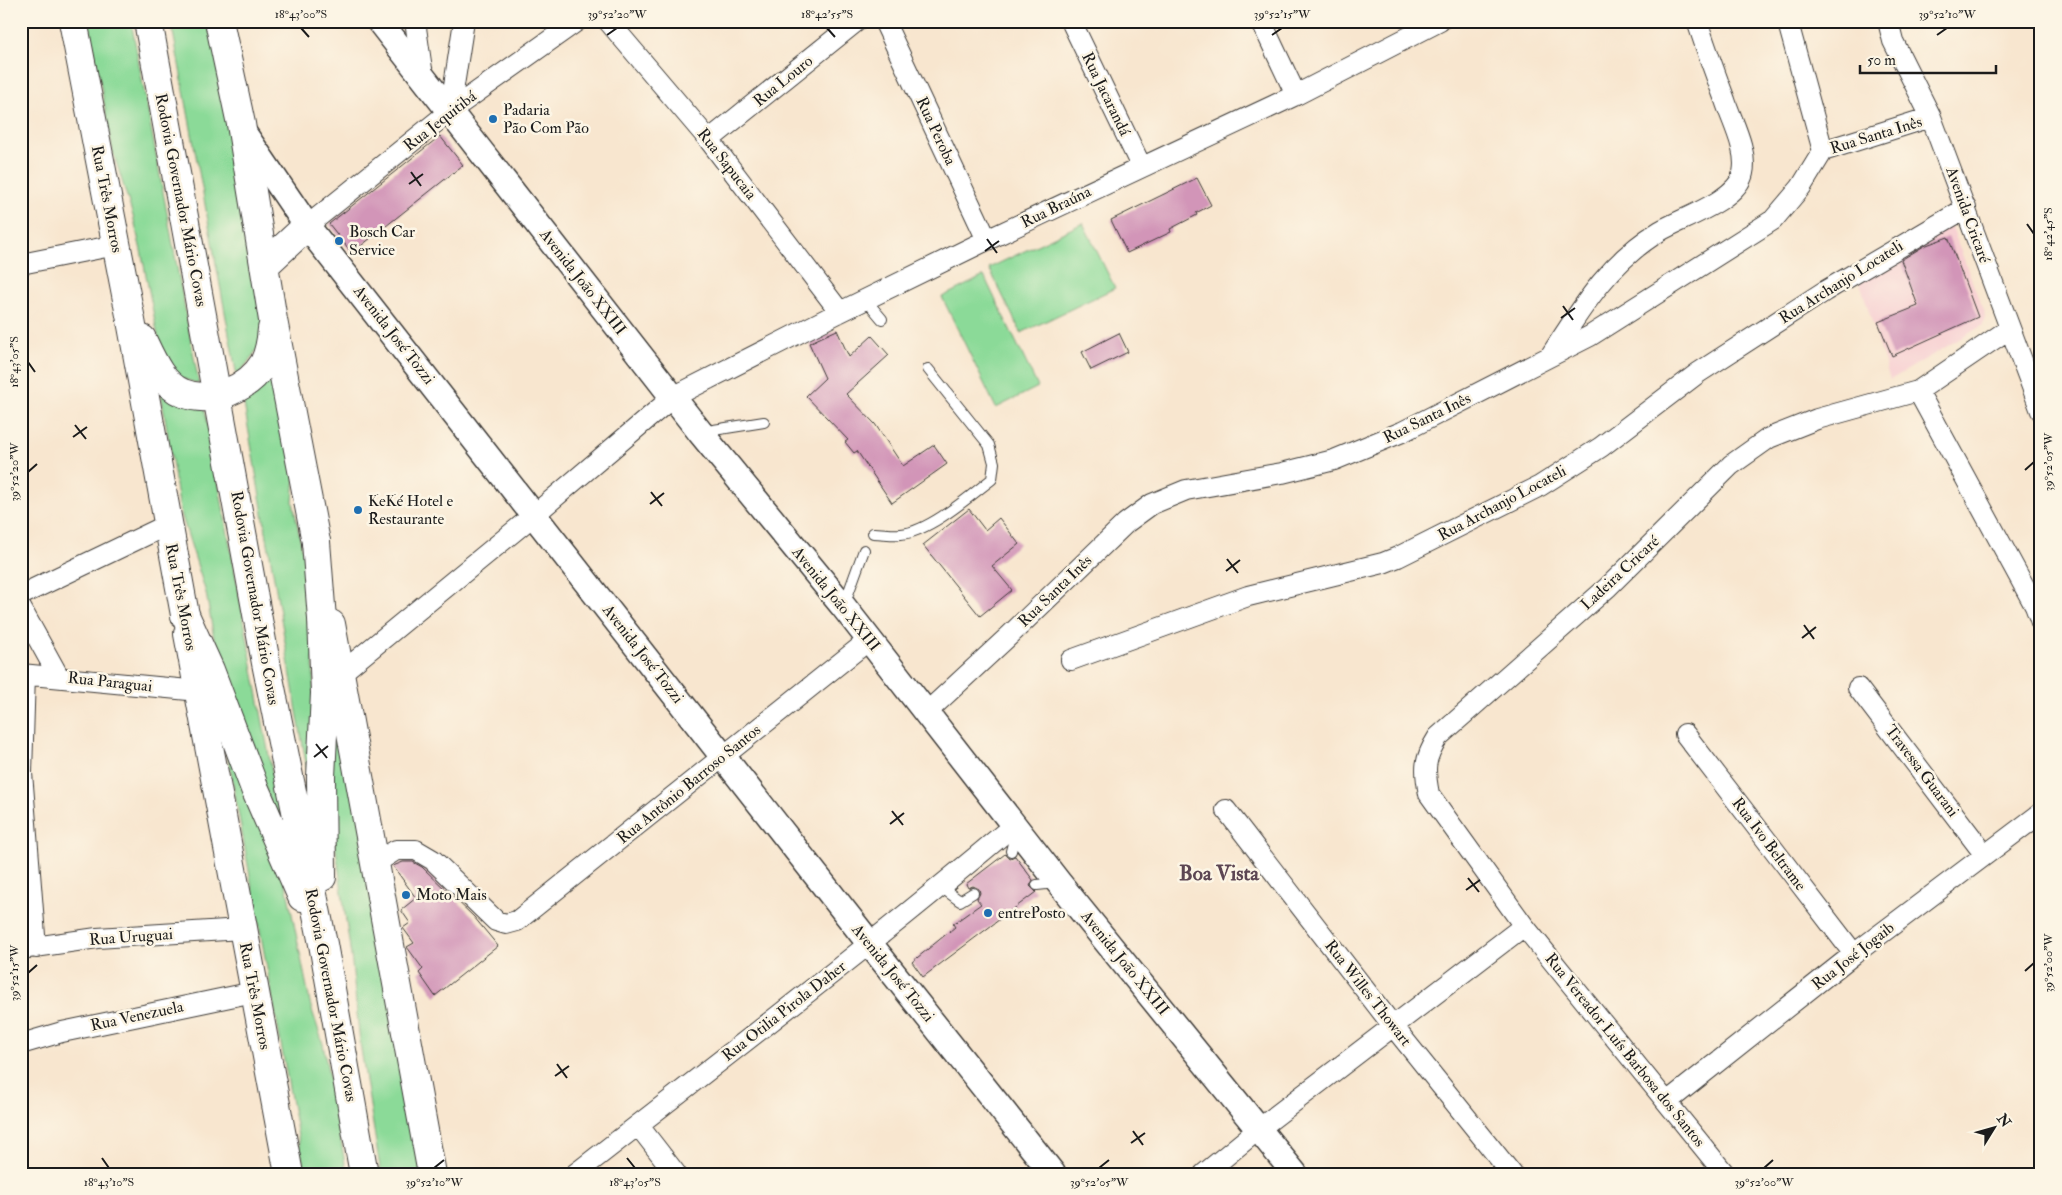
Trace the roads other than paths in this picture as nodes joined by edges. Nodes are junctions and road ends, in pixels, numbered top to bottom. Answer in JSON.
{"nodes":[{"id":1,"x":73,"y":21,"type":"edge"},
{"id":2,"x":148,"y":21,"type":"edge"},
{"id":3,"x":219,"y":21,"type":"edge"},
{"id":4,"x":379,"y":21,"type":"edge"},
{"id":5,"x":415,"y":21,"type":"edge"},
{"id":6,"x":464,"y":21,"type":"edge"},
{"id":7,"x":577,"y":21,"type":"edge"},
{"id":8,"x":608,"y":21,"type":"edge"},
{"id":9,"x":857,"y":21,"type":"edge"},
{"id":10,"x":884,"y":21,"type":"edge"},
{"id":11,"x":1071,"y":21,"type":"edge"},
{"id":12,"x":1261,"y":21,"type":"edge"},
{"id":13,"x":1440,"y":21,"type":"edge"},
{"id":14,"x":1697,"y":21,"type":"edge"},
{"id":15,"x":1888,"y":21,"type":"edge"},
{"id":16,"x":1788,"y":23,"type":"dead end"},
{"id":17,"x":423,"y":76,"type":"junction"},
{"id":18,"x":1296,"y":95,"type":"junction"},
{"id":19,"x":450,"y":111,"type":"junction"},
{"id":20,"x":1931,"y":118,"type":"junction"},
{"id":21,"x":241,"y":129,"type":"junction"},
{"id":22,"x":709,"y":140,"type":"junction"},
{"id":23,"x":1823,"y":151,"type":"junction"},
{"id":24,"x":1141,"y":166,"type":"junction"},
{"id":25,"x":1966,"y":208,"type":"junction"},
{"id":26,"x":307,"y":226,"type":"junction"},
{"id":27,"x":987,"y":240,"type":"junction"},
{"id":28,"x":116,"y":245,"type":"junction"},
{"id":29,"x":21,"y":264,"type":"edge"},
{"id":30,"x":265,"y":265,"type":"junction"},
{"id":31,"x":866,"y":300,"type":"junction"},
{"id":32,"x":840,"y":312,"type":"junction"},
{"id":33,"x":130,"y":315,"type":"junction"},
{"id":34,"x":882,"y":319,"type":"dead end"},
{"id":35,"x":273,"y":320,"type":"junction"},
{"id":36,"x":2008,"y":329,"type":"junction"},
{"id":37,"x":1551,"y":355,"type":"junction"},
{"id":38,"x":928,"y":368,"type":"dead end"},
{"id":39,"x":1918,"y":391,"type":"junction"},
{"id":40,"x":218,"y":396,"type":"junction"},
{"id":41,"x":673,"y":397,"type":"junction"},
{"id":42,"x":2041,"y":411,"type":"edge"},
{"id":43,"x":764,"y":422,"type":"dead end"},
{"id":44,"x":700,"y":432,"type":"junction"},
{"id":45,"x":534,"y":514,"type":"junction"},
{"id":46,"x":167,"y":526,"type":"junction"},
{"id":47,"x":874,"y":533,"type":"dead end"},
{"id":48,"x":316,"y":542,"type":"junction"},
{"id":49,"x":864,"y":550,"type":"dead end"},
{"id":50,"x":21,"y":595,"type":"edge"},
{"id":51,"x":843,"y":606,"type":"junction"},
{"id":52,"x":21,"y":608,"type":"edge"},
{"id":53,"x":185,"y":615,"type":"junction"},
{"id":54,"x":2041,"y":622,"type":"edge"},
{"id":55,"x":869,"y":640,"type":"junction"},
{"id":56,"x":1071,"y":660,"type":"dead end"},
{"id":57,"x":23,"y":674,"type":"edge"},
{"id":58,"x":340,"y":674,"type":"junction"},
{"id":59,"x":59,"y":677,"type":"junction"},
{"id":60,"x":1858,"y":688,"type":"dead end"},
{"id":61,"x":199,"y":691,"type":"junction"},
{"id":62,"x":926,"y":713,"type":"junction"},
{"id":63,"x":1685,"y":734,"type":"dead end"},
{"id":64,"x":723,"y":757,"type":"junction"},
{"id":65,"x":1226,"y":810,"type":"dead end"},
{"id":66,"x":2041,"y":813,"type":"edge"},
{"id":67,"x":1014,"y":835,"type":"junction"},
{"id":68,"x":1985,"y":855,"type":"junction"},
{"id":69,"x":374,"y":864,"type":"junction"},
{"id":70,"x":941,"y":887,"type":"junction"},
{"id":71,"x":972,"y":893,"type":"dead end"},
{"id":72,"x":1524,"y":926,"type":"junction"},
{"id":73,"x":242,"y":929,"type":"junction"},
{"id":74,"x":323,"y":944,"type":"junction"},
{"id":75,"x":870,"y":944,"type":"junction"},
{"id":76,"x":29,"y":949,"type":"edge"},
{"id":77,"x":1854,"y":954,"type":"junction"},
{"id":78,"x":254,"y":992,"type":"junction"},
{"id":79,"x":1393,"y":1026,"type":"junction"},
{"id":80,"x":21,"y":1044,"type":"edge"},
{"id":81,"x":1667,"y":1102,"type":"junction"},
{"id":82,"x":638,"y":1125,"type":"junction"},
{"id":83,"x":1260,"y":1128,"type":"junction"},
{"id":84,"x":288,"y":1174,"type":"edge"},
{"id":85,"x":364,"y":1174,"type":"edge"},
{"id":86,"x":432,"y":1174,"type":"edge"},
{"id":87,"x":575,"y":1174,"type":"edge"},
{"id":88,"x":676,"y":1174,"type":"edge"},
{"id":89,"x":1053,"y":1174,"type":"edge"},
{"id":90,"x":1204,"y":1174,"type":"edge"},
{"id":91,"x":1295,"y":1174,"type":"edge"},
{"id":92,"x":1512,"y":1174,"type":"edge"},
{"id":93,"x":1725,"y":1174,"type":"edge"}],
"edges":[{"from":1,"to":28,"type":"main road","name":"Rua Três Morros"},
{"from":2,"to":40,"type":"main road","name":"Rodovia Governador Mário Covas"},
{"from":3,"to":21,"type":"main road"},
{"from":4,"to":17,"type":"street","name":"Avenida João XXIII"},
{"from":5,"to":17,"type":"street"},
{"from":6,"to":19,"type":"street"},
{"from":7,"to":19,"type":"street","name":"Rua Jequitibá"},
{"from":8,"to":22,"type":"street","name":"Rua Sapucaia"},
{"from":9,"to":22,"type":"street","name":"Rua Louro"},
{"from":10,"to":27,"type":"street","name":"Rua Peroba"},
{"from":11,"to":24,"type":"street","name":"Rua Jacarandá"},
{"from":12,"to":18,"type":"street"},
{"from":13,"to":18,"type":"street","name":"Rua Braúna"},
{"from":14,"to":37,"type":"street"},
{"from":15,"to":20,"type":"street","name":"Avenida Cricaré"},
{"from":16,"to":23,"type":"street"},
{"from":17,"to":19,"type":"street","name":"Avenida João XXIII"},
{"from":18,"to":24,"type":"street","name":"Rua Braúna"},
{"from":19,"to":26,"type":"street","name":"Rua Jequitibá"},
{"from":19,"to":41,"type":"street","name":"Avenida João XXIII"},
{"from":20,"to":23,"type":"street","name":"Rua Santa Inês"},
{"from":20,"to":25,"type":"street","name":"Avenida Cricaré"},
{"from":21,"to":26,"type":"street","name":"Avenida José Tozzi"},
{"from":21,"to":30,"type":"main road"},
{"from":22,"to":32,"type":"street","name":"Rua Sapucaia"},
{"from":23,"to":37,"type":"street","name":"Rua Santa Inês"},
{"from":24,"to":27,"type":"street","name":"Rua Braúna"},
{"from":25,"to":36,"type":"street","name":"Avenida Cricaré"},
{"from":25,"to":56,"type":"street","name":"Rua Archanjo Locateli"},
{"from":26,"to":30,"type":"main road"},
{"from":26,"to":45,"type":"street","name":"Avenida José Tozzi"},
{"from":27,"to":31,"type":"street","name":"Rua Braúna"},
{"from":28,"to":29,"type":"street"},
{"from":28,"to":33,"type":"main road","name":"Rua Três Morros"},
{"from":30,"to":35,"type":"main road"},
{"from":31,"to":32,"type":"street","name":"Rua Braúna"},
{"from":31,"to":34,"type":"lane"},
{"from":32,"to":41,"type":"street","name":"Rua Braúna"},
{"from":33,"to":40,"type":"main road"},
{"from":33,"to":46,"type":"main road","name":"Rua Três Morros"},
{"from":35,"to":40,"type":"main road"},
{"from":35,"to":48,"type":"main road"},
{"from":36,"to":39,"type":"street","name":"Ladeira Cricaré"},
{"from":36,"to":42,"type":"street","name":"Avenida Cricaré"},
{"from":37,"to":62,"type":"street","name":"Rua Santa Inês"},
{"from":38,"to":47,"type":"lane"},
{"from":39,"to":54,"type":"street"},
{"from":39,"to":72,"type":"street","name":"Ladeira Cricaré"},
{"from":40,"to":74,"type":"main road","name":"Rodovia Governador Mário Covas"},
{"from":41,"to":44,"type":"street","name":"Avenida João XXIII"},
{"from":41,"to":45,"type":"street","name":"Rua Braúna"},
{"from":43,"to":44,"type":"lane"},
{"from":44,"to":51,"type":"street","name":"Avenida João XXIII"},
{"from":45,"to":58,"type":"street","name":"Rua Braúna"},
{"from":45,"to":64,"type":"street","name":"Avenida José Tozzi"},
{"from":46,"to":50,"type":"street"},
{"from":46,"to":53,"type":"main road","name":"Rua Três Morros"},
{"from":48,"to":58,"type":"main road"},
{"from":48,"to":74,"type":"main road"},
{"from":49,"to":51,"type":"lane"},
{"from":51,"to":55,"type":"street","name":"Avenida João XXIII"},
{"from":52,"to":59,"type":"street"},
{"from":53,"to":61,"type":"main road","name":"Rua Três Morros"},
{"from":53,"to":74,"type":"main road"},
{"from":55,"to":62,"type":"street","name":"Avenida João XXIII"},
{"from":55,"to":64,"type":"street","name":"Rua Antônio Barroso Santos"},
{"from":57,"to":59,"type":"street","name":"Rua Paraguai"},
{"from":57,"to":76,"type":"street"},
{"from":58,"to":69,"type":"main road"},
{"from":59,"to":61,"type":"street","name":"Rua Paraguai"},
{"from":60,"to":68,"type":"street","name":"Travessa Guarani"},
{"from":61,"to":73,"type":"main road","name":"Rua Três Morros"},
{"from":62,"to":67,"type":"street","name":"Avenida João XXIII"},
{"from":63,"to":77,"type":"street","name":"Rua Ivo Beltrame"},
{"from":64,"to":69,"type":"street","name":"Rua Antônio Barroso Santos"},
{"from":64,"to":75,"type":"street","name":"Avenida José Tozzi"},
{"from":65,"to":79,"type":"street","name":"Rua Willes Thowart"},
{"from":66,"to":68,"type":"street","name":"Rua José Jogaib"},
{"from":67,"to":70,"type":"street","name":"Rua Otilia Pirola Daher"},
{"from":67,"to":83,"type":"street","name":"Avenida João XXIII"},
{"from":68,"to":77,"type":"street","name":"Rua José Jogaib"},
{"from":69,"to":86,"type":"main road"},
{"from":70,"to":71,"type":"lane"},
{"from":70,"to":75,"type":"street","name":"Rua Otilia Pirola Daher"},
{"from":72,"to":79,"type":"street"},
{"from":72,"to":81,"type":"street","name":"Rua Vereador Luís Barbosa dos Santos"},
{"from":73,"to":76,"type":"street","name":"Rua Uruguai"},
{"from":73,"to":78,"type":"main road","name":"Rua Três Morros"},
{"from":74,"to":85,"type":"main road","name":"Rodovia Governador Mário Covas"},
{"from":75,"to":82,"type":"street","name":"Rua Otilia Pirola Daher"},
{"from":75,"to":89,"type":"street","name":"Avenida José Tozzi"},
{"from":77,"to":81,"type":"street","name":"Rua José Jogaib"},
{"from":78,"to":80,"type":"street","name":"Rua Venezuela"},
{"from":78,"to":84,"type":"main road","name":"Rua Três Morros"},
{"from":79,"to":83,"type":"street"},
{"from":79,"to":92,"type":"street","name":"Rua Willes Thowart"},
{"from":81,"to":93,"type":"street","name":"Rua Vereador Luís Barbosa dos Santos"},
{"from":82,"to":87,"type":"street","name":"Rua Otilia Pirola Daher"},
{"from":82,"to":88,"type":"street"},
{"from":83,"to":90,"type":"street"},
{"from":83,"to":91,"type":"street","name":"Avenida João XXIII"}]}
